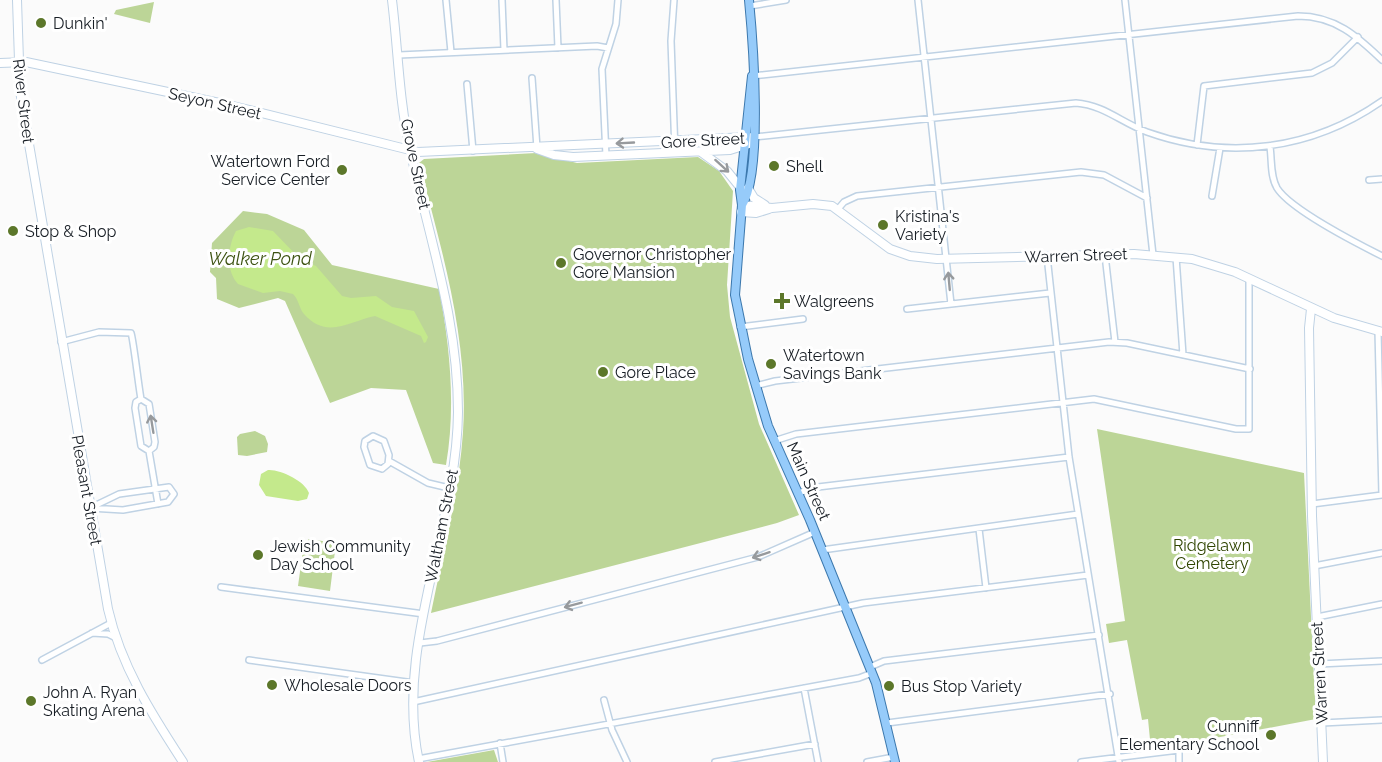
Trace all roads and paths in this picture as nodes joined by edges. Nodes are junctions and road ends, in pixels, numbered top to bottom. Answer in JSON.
{"nodes":[{"id":1,"x":17,"y":0,"type":"edge"},
{"id":2,"x":392,"y":0,"type":"edge"},
{"id":3,"x":446,"y":0,"type":"edge"},
{"id":4,"x":502,"y":0,"type":"edge"},
{"id":5,"x":556,"y":0,"type":"edge"},
{"id":6,"x":618,"y":0,"type":"edge"},
{"id":7,"x":674,"y":0,"type":"edge"},
{"id":8,"x":786,"y":0,"type":"edge"},
{"id":9,"x":918,"y":0,"type":"edge"},
{"id":10,"x":1125,"y":0,"type":"edge"},
{"id":11,"x":749,"y":3,"type":"edge"},
{"id":12,"x":1129,"y":34,"type":"junction"},
{"id":13,"x":1358,"y":37,"type":"junction"},
{"id":14,"x":558,"y":48,"type":"junction"},
{"id":15,"x":608,"y":48,"type":"junction"},
{"id":16,"x":504,"y":50,"type":"junction"},
{"id":17,"x":451,"y":52,"type":"junction"},
{"id":18,"x":399,"y":55,"type":"junction"},
{"id":19,"x":924,"y":57,"type":"junction"},
{"id":20,"x":1382,"y":60,"type":"edge"},
{"id":21,"x":18,"y":61,"type":"junction"},
{"id":22,"x":0,"y":63,"type":"edge"},
{"id":23,"x":752,"y":76,"type":"junction"},
{"id":24,"x":532,"y":78,"type":"dead end"},
{"id":25,"x":467,"y":84,"type":"dead end"},
{"id":26,"x":1382,"y":101,"type":"edge"},
{"id":27,"x":931,"y":118,"type":"junction"},
{"id":28,"x":1140,"y":129,"type":"junction"},
{"id":29,"x":675,"y":141,"type":"junction"},
{"id":30,"x":749,"y":141,"type":"junction"},
{"id":31,"x":605,"y":144,"type":"junction"},
{"id":32,"x":1197,"y":145,"type":"junction"},
{"id":33,"x":1270,"y":147,"type":"junction"},
{"id":34,"x":1220,"y":148,"type":"junction"},
{"id":35,"x":537,"y":149,"type":"junction"},
{"id":36,"x":410,"y":151,"type":"junction"},
{"id":37,"x":473,"y":151,"type":"junction"},
{"id":38,"x":700,"y":151,"type":"junction"},
{"id":39,"x":675,"y":152,"type":"junction"},
{"id":40,"x":606,"y":156,"type":"junction"},
{"id":41,"x":1382,"y":179,"type":"edge"},
{"id":42,"x":1369,"y":180,"type":"dead end"},
{"id":43,"x":744,"y":187,"type":"junction"},
{"id":44,"x":939,"y":187,"type":"junction"},
{"id":45,"x":1212,"y":196,"type":"dead end"},
{"id":46,"x":1147,"y":198,"type":"junction"},
{"id":47,"x":39,"y":201,"type":"joint"},
{"id":48,"x":742,"y":208,"type":"junction"},
{"id":49,"x":772,"y":208,"type":"junction"},
{"id":50,"x":838,"y":209,"type":"junction"},
{"id":51,"x":1105,"y":255,"type":"junction"},
{"id":52,"x":1153,"y":255,"type":"junction"},
{"id":53,"x":1047,"y":256,"type":"junction"},
{"id":54,"x":1382,"y":256,"type":"edge"},
{"id":55,"x":1176,"y":257,"type":"junction"},
{"id":56,"x":947,"y":258,"type":"junction"},
{"id":57,"x":1249,"y":279,"type":"junction"},
{"id":58,"x":445,"y":290,"type":"joint"},
{"id":59,"x":1050,"y":293,"type":"junction"},
{"id":60,"x":951,"y":304,"type":"junction"},
{"id":61,"x":907,"y":309,"type":"dead end"},
{"id":62,"x":1311,"y":309,"type":"junction"},
{"id":63,"x":803,"y":319,"type":"dead end"},
{"id":64,"x":740,"y":327,"type":"junction"},
{"id":65,"x":1380,"y":332,"type":"edge"},
{"id":66,"x":61,"y":342,"type":"junction"},
{"id":67,"x":1115,"y":342,"type":"junction"},
{"id":68,"x":1056,"y":348,"type":"junction"},
{"id":69,"x":1184,"y":355,"type":"junction"},
{"id":70,"x":1250,"y":369,"type":"junction"},
{"id":71,"x":755,"y":386,"type":"junction"},
{"id":72,"x":141,"y":399,"type":"junction"},
{"id":73,"x":1063,"y":403,"type":"junction"},
{"id":74,"x":774,"y":441,"type":"junction"},
{"id":75,"x":149,"y":451,"type":"junction"},
{"id":76,"x":1069,"y":457,"type":"junction"},
{"id":77,"x":389,"y":461,"type":"junction"},
{"id":78,"x":156,"y":488,"type":"junction"},
{"id":79,"x":448,"y":488,"type":"junction"},
{"id":80,"x":798,"y":494,"type":"junction"},
{"id":81,"x":1382,"y":495,"type":"edge"},
{"id":82,"x":158,"y":504,"type":"junction"},
{"id":83,"x":1312,"y":504,"type":"junction"},
{"id":84,"x":90,"y":508,"type":"junction"},
{"id":85,"x":1078,"y":514,"type":"junction"},
{"id":86,"x":979,"y":529,"type":"junction"},
{"id":87,"x":815,"y":532,"type":"junction"},
{"id":88,"x":822,"y":550,"type":"junction"},
{"id":89,"x":1382,"y":553,"type":"edge"},
{"id":90,"x":1314,"y":566,"type":"junction"},
{"id":91,"x":1088,"y":575,"type":"junction"},
{"id":92,"x":221,"y":587,"type":"dead end"},
{"id":93,"x":986,"y":588,"type":"junction"},
{"id":94,"x":1382,"y":604,"type":"edge"},
{"id":95,"x":846,"y":608,"type":"junction"},
{"id":96,"x":424,"y":614,"type":"junction"},
{"id":97,"x":1317,"y":616,"type":"junction"},
{"id":98,"x":111,"y":623,"type":"junction"},
{"id":99,"x":88,"y":634,"type":"junction"},
{"id":100,"x":1099,"y":635,"type":"junction"},
{"id":101,"x":116,"y":639,"type":"junction"},
{"id":102,"x":420,"y":643,"type":"junction"},
{"id":103,"x":42,"y":660,"type":"dead end"},
{"id":104,"x":249,"y":660,"type":"dead end"},
{"id":105,"x":1382,"y":661,"type":"edge"},
{"id":106,"x":1319,"y":664,"type":"junction"},
{"id":107,"x":871,"y":670,"type":"junction"},
{"id":108,"x":414,"y":683,"type":"junction"},
{"id":109,"x":804,"y":688,"type":"junction"},
{"id":110,"x":1110,"y":694,"type":"junction"},
{"id":111,"x":604,"y":700,"type":"dead end"},
{"id":112,"x":412,"y":702,"type":"junction"},
{"id":113,"x":1382,"y":720,"type":"edge"},
{"id":114,"x":610,"y":723,"type":"junction"},
{"id":115,"x":887,"y":723,"type":"junction"},
{"id":116,"x":1322,"y":723,"type":"junction"},
{"id":117,"x":500,"y":743,"type":"junction"},
{"id":118,"x":815,"y":744,"type":"junction"},
{"id":119,"x":418,"y":760,"type":"edge"},
{"id":120,"x":895,"y":760,"type":"edge"},
{"id":121,"x":1119,"y":760,"type":"edge"},
{"id":122,"x":183,"y":762,"type":"edge"},
{"id":123,"x":503,"y":762,"type":"edge"},
{"id":124,"x":627,"y":762,"type":"edge"},
{"id":125,"x":715,"y":762,"type":"edge"},
{"id":126,"x":818,"y":762,"type":"edge"},
{"id":127,"x":867,"y":762,"type":"edge"},
{"id":128,"x":1081,"y":762,"type":"edge"},
{"id":129,"x":1179,"y":762,"type":"edge"},
{"id":130,"x":1323,"y":762,"type":"edge"}],
"edges":[{"from":1,"to":21,"type":"street","name":"River Street"},
{"from":2,"to":18,"type":"street","name":"Grove Street"},
{"from":3,"to":17,"type":"street"},
{"from":4,"to":16,"type":"street"},
{"from":5,"to":14,"type":"street"},
{"from":6,"to":15,"type":"street"},
{"from":7,"to":29,"type":"street"},
{"from":8,"to":11,"type":"street"},
{"from":9,"to":19,"type":"street"},
{"from":10,"to":12,"type":"street"},
{"from":11,"to":23,"type":"main road","name":"Main Street"},
{"from":12,"to":13,"type":"street"},
{"from":12,"to":19,"type":"street"},
{"from":12,"to":28,"type":"street"},
{"from":13,"to":20,"type":"street"},
{"from":13,"to":32,"type":"street"},
{"from":14,"to":15,"type":"street"},
{"from":14,"to":16,"type":"street"},
{"from":15,"to":31,"type":"street"},
{"from":16,"to":17,"type":"street"},
{"from":17,"to":18,"type":"street"},
{"from":18,"to":36,"type":"street","name":"Grove Street"},
{"from":19,"to":23,"type":"street"},
{"from":19,"to":27,"type":"street"},
{"from":21,"to":22,"type":"street","name":"Seyon Street"},
{"from":21,"to":36,"type":"street","name":"Seyon Street"},
{"from":21,"to":47,"type":"street","name":"River Street"},
{"from":23,"to":30,"type":"main road","name":"Main Street"},
{"from":24,"to":35,"type":"street"},
{"from":25,"to":37,"type":"street"},
{"from":26,"to":33,"type":"street"},
{"from":27,"to":28,"type":"street"},
{"from":27,"to":30,"type":"street"},
{"from":27,"to":44,"type":"street"},
{"from":28,"to":32,"type":"street"},
{"from":28,"to":46,"type":"street"},
{"from":29,"to":30,"type":"street","name":"Gore Street"},
{"from":29,"to":31,"type":"street","name":"Gore Street","one_way":true},
{"from":29,"to":39,"type":"street"},
{"from":30,"to":38,"type":"street","name":"Gore Street"},
{"from":30,"to":43,"type":"main road","name":"Main Street"},
{"from":31,"to":35,"type":"street","name":"Gore Street"},
{"from":31,"to":40,"type":"street"},
{"from":32,"to":34,"type":"street"},
{"from":33,"to":34,"type":"street"},
{"from":33,"to":54,"type":"street"},
{"from":34,"to":45,"type":"street"},
{"from":35,"to":37,"type":"street","name":"Gore Street"},
{"from":35,"to":40,"type":"street","name":"Gore Street"},
{"from":36,"to":37,"type":"street","name":"Gore Street"},
{"from":36,"to":58,"type":"street","name":"Grove Street"},
{"from":38,"to":39,"type":"street","name":"Gore Street"},
{"from":38,"to":43,"type":"street","one_way":true},
{"from":39,"to":40,"type":"street","name":"Gore Street"},
{"from":41,"to":42,"type":"street"},
{"from":43,"to":48,"type":"main road","name":"Main Street"},
{"from":43,"to":49,"type":"street"},
{"from":44,"to":46,"type":"street"},
{"from":44,"to":50,"type":"street"},
{"from":44,"to":56,"type":"street"},
{"from":46,"to":52,"type":"street"},
{"from":47,"to":66,"type":"street","name":"Pleasant Street"},
{"from":48,"to":49,"type":"street","name":"Warren Street"},
{"from":48,"to":64,"type":"main road","name":"Main Street"},
{"from":49,"to":50,"type":"street","name":"Warren Street"},
{"from":50,"to":56,"type":"street","name":"Warren Street"},
{"from":51,"to":52,"type":"street","name":"Warren Street"},
{"from":51,"to":53,"type":"street","name":"Warren Street"},
{"from":51,"to":67,"type":"street"},
{"from":52,"to":55,"type":"street","name":"Warren Street"},
{"from":53,"to":56,"type":"street","name":"Warren Street"},
{"from":53,"to":59,"type":"street"},
{"from":55,"to":57,"type":"street","name":"Warren Street"},
{"from":55,"to":69,"type":"street"},
{"from":60,"to":56,"type":"street","one_way":true},
{"from":57,"to":62,"type":"street","name":"Warren Street"},
{"from":57,"to":70,"type":"street"},
{"from":58,"to":79,"type":"street","name":"Waltham Street"},
{"from":59,"to":60,"type":"street"},
{"from":59,"to":68,"type":"street"},
{"from":60,"to":61,"type":"street"},
{"from":62,"to":65,"type":"street","name":"Warren Street"},
{"from":62,"to":83,"type":"street","name":"Warren Street"},
{"from":63,"to":64,"type":"street"},
{"from":64,"to":71,"type":"main road","name":"Main Street"},
{"from":65,"to":81,"type":"street"},
{"from":66,"to":72,"type":"street"},
{"from":66,"to":84,"type":"street","name":"Pleasant Street"},
{"from":67,"to":68,"type":"street"},
{"from":67,"to":69,"type":"street"},
{"from":68,"to":71,"type":"street"},
{"from":68,"to":73,"type":"street"},
{"from":69,"to":70,"type":"street"},
{"from":70,"to":73,"type":"street"},
{"from":71,"to":74,"type":"main road","name":"Main Street"},
{"from":75,"to":72,"type":"street","one_way":true},
{"from":72,"to":75,"type":"street"},
{"from":73,"to":74,"type":"street"},
{"from":73,"to":76,"type":"street"},
{"from":74,"to":80,"type":"main road","name":"Main Street"},
{"from":75,"to":78,"type":"street"},
{"from":76,"to":80,"type":"street"},
{"from":76,"to":85,"type":"street"},
{"from":77,"to":77,"type":"street"},
{"from":77,"to":79,"type":"street"},
{"from":78,"to":82,"type":"street"},
{"from":78,"to":82,"type":"street"},
{"from":78,"to":84,"type":"street"},
{"from":79,"to":96,"type":"street","name":"Waltham Street"},
{"from":80,"to":87,"type":"main road","name":"Main Street"},
{"from":81,"to":83,"type":"street"},
{"from":82,"to":84,"type":"street"},
{"from":83,"to":90,"type":"street","name":"Warren Street"},
{"from":84,"to":98,"type":"street","name":"Pleasant Street"},
{"from":85,"to":86,"type":"street"},
{"from":85,"to":91,"type":"street"},
{"from":86,"to":88,"type":"street"},
{"from":86,"to":93,"type":"street"},
{"from":87,"to":88,"type":"main road","name":"Main Street"},
{"from":87,"to":102,"type":"street","one_way":true},
{"from":88,"to":95,"type":"main road","name":"Main Street"},
{"from":89,"to":90,"type":"street"},
{"from":90,"to":97,"type":"street","name":"Warren Street"},
{"from":91,"to":93,"type":"street"},
{"from":91,"to":100,"type":"street"},
{"from":92,"to":96,"type":"street"},
{"from":93,"to":95,"type":"street"},
{"from":94,"to":97,"type":"street"},
{"from":95,"to":107,"type":"main road","name":"Main Street"},
{"from":95,"to":112,"type":"street"},
{"from":96,"to":102,"type":"street","name":"Waltham Street"},
{"from":97,"to":106,"type":"street","name":"Warren Street"},
{"from":98,"to":99,"type":"street"},
{"from":98,"to":101,"type":"street","name":"Pleasant Street"},
{"from":99,"to":101,"type":"street"},
{"from":99,"to":103,"type":"street"},
{"from":100,"to":107,"type":"street"},
{"from":100,"to":110,"type":"street"},
{"from":101,"to":122,"type":"street","name":"Pleasant Street"},
{"from":102,"to":108,"type":"street","name":"Waltham Street"},
{"from":104,"to":108,"type":"street"},
{"from":105,"to":106,"type":"street"},
{"from":106,"to":116,"type":"street","name":"Warren Street"},
{"from":107,"to":109,"type":"street"},
{"from":107,"to":115,"type":"main road","name":"Main Street"},
{"from":108,"to":112,"type":"street","name":"Waltham Street"},
{"from":109,"to":114,"type":"street"},
{"from":109,"to":118,"type":"street"},
{"from":110,"to":115,"type":"street"},
{"from":110,"to":121,"type":"street"},
{"from":111,"to":114,"type":"street"},
{"from":112,"to":119,"type":"street","name":"Waltham Street"},
{"from":113,"to":116,"type":"street"},
{"from":114,"to":117,"type":"street"},
{"from":114,"to":124,"type":"street"},
{"from":115,"to":120,"type":"main road","name":"Main Street"},
{"from":116,"to":130,"type":"street","name":"Warren Street"},
{"from":117,"to":119,"type":"street"},
{"from":117,"to":123,"type":"street"},
{"from":118,"to":125,"type":"street"},
{"from":118,"to":126,"type":"street"},
{"from":120,"to":127,"type":"street"},
{"from":121,"to":128,"type":"street"},
{"from":121,"to":129,"type":"street"}]}
